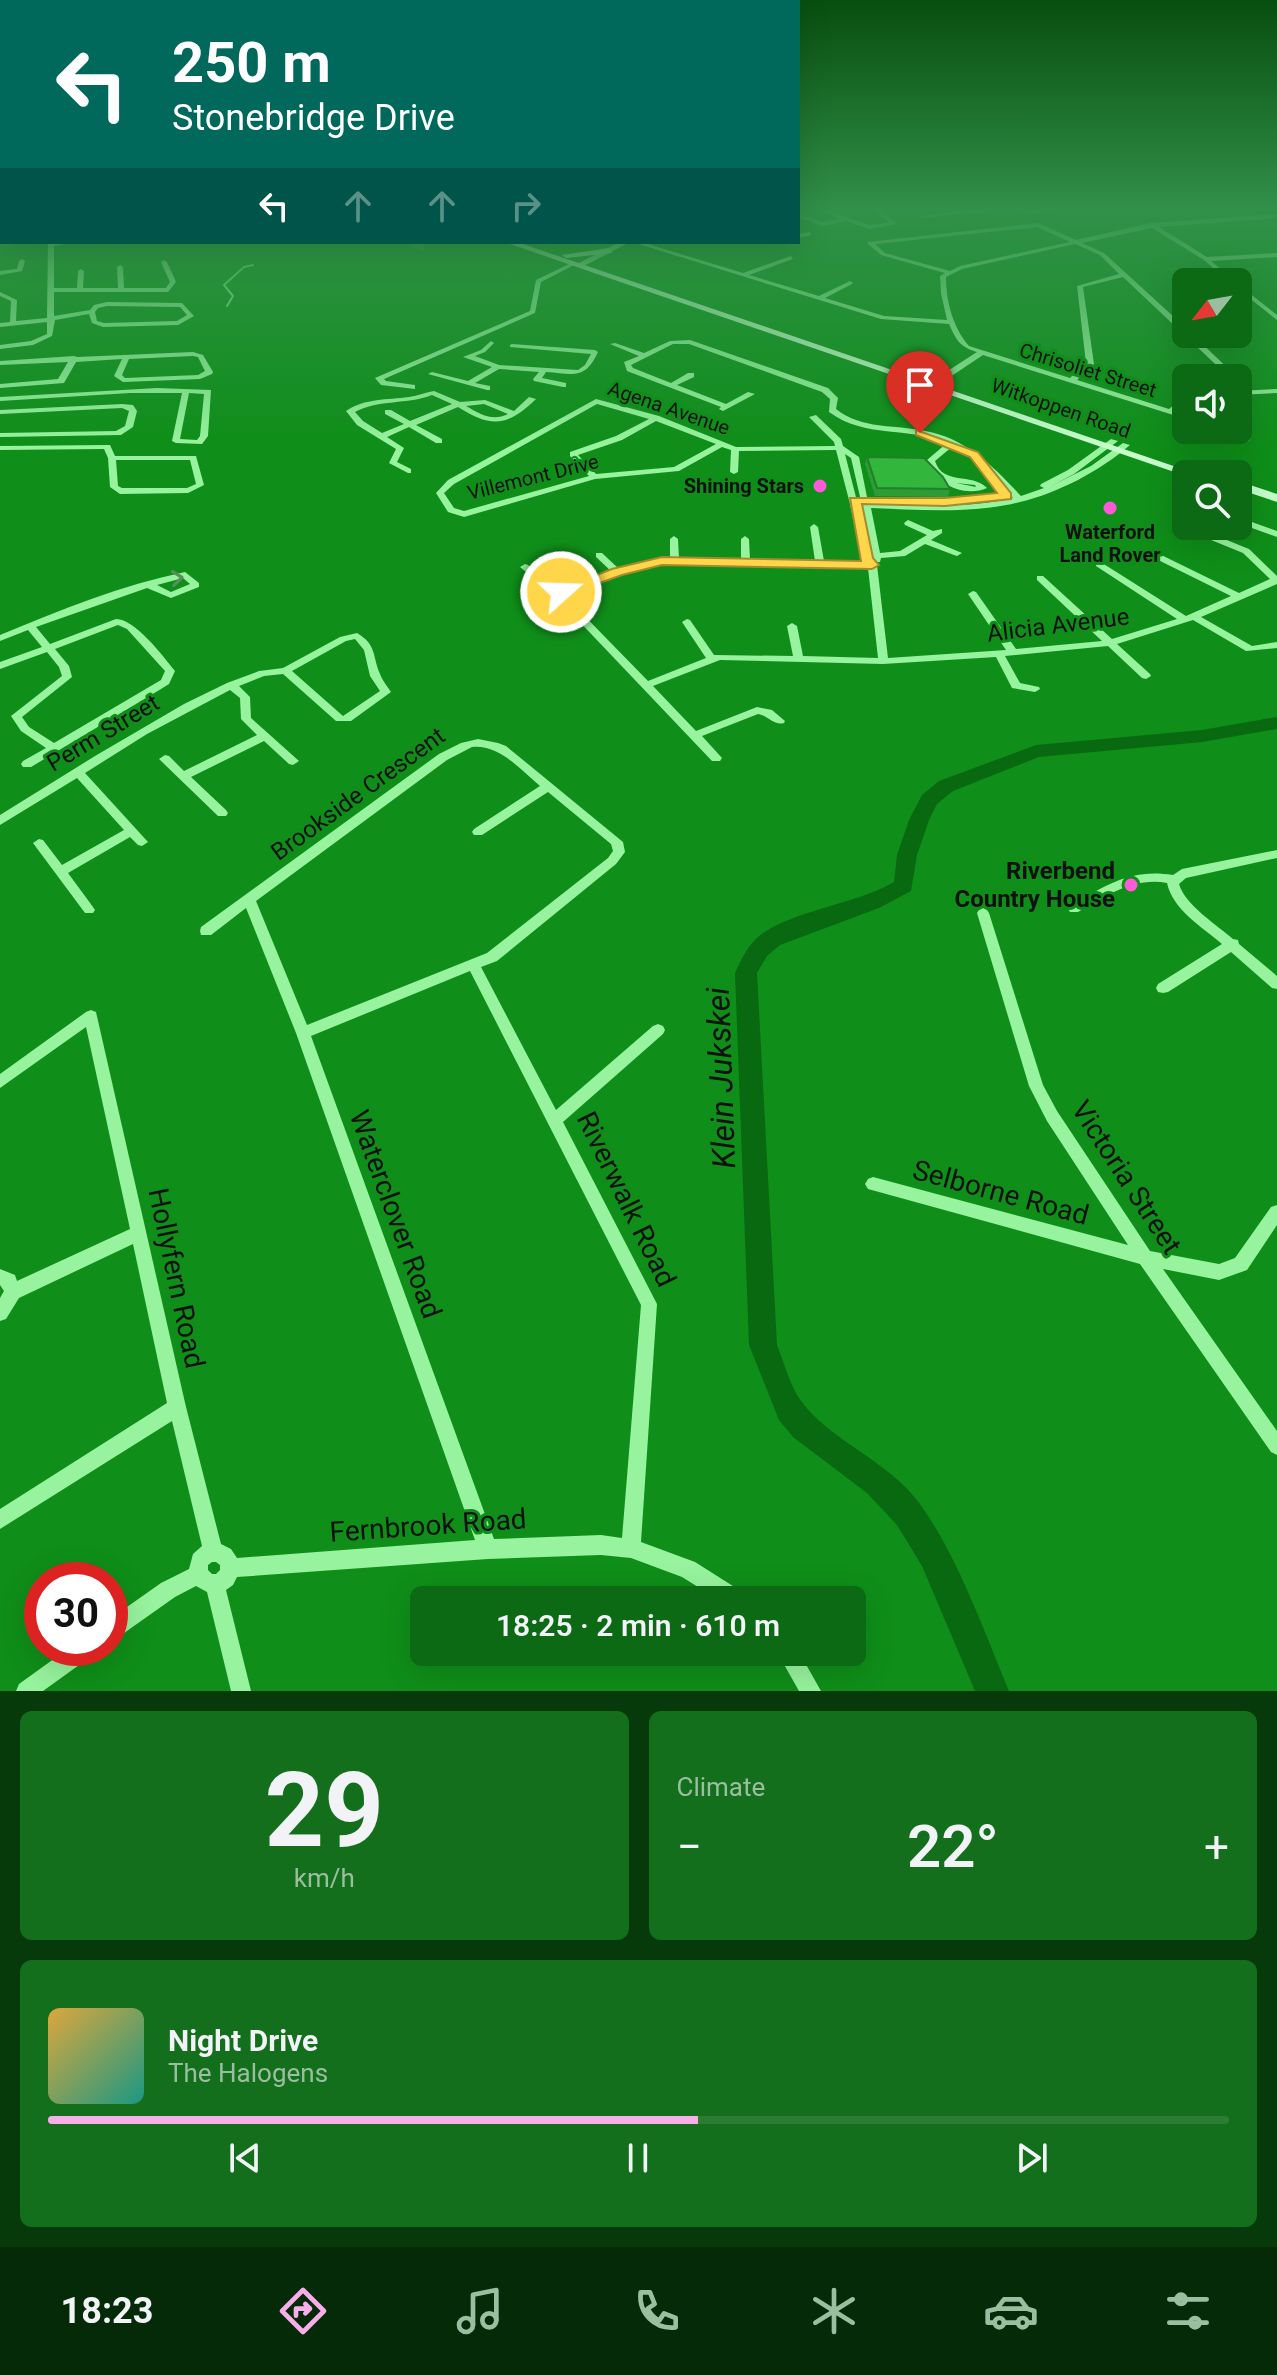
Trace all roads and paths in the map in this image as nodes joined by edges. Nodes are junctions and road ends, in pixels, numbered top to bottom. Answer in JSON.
{"nodes":[{"id":1,"x":51,"y":287,"type":"edge"},
{"id":2,"x":121,"y":287,"type":"edge"},
{"id":3,"x":171,"y":287,"type":"edge"},
{"id":4,"x":536,"y":287,"type":"edge"},
{"id":5,"x":641,"y":287,"type":"edge"},
{"id":6,"x":659,"y":287,"type":"edge"},
{"id":7,"x":781,"y":287,"type":"edge"},
{"id":8,"x":842,"y":287,"type":"edge"},
{"id":9,"x":944,"y":287,"type":"edge"},
{"id":10,"x":1080,"y":287,"type":"edge"},
{"id":11,"x":1139,"y":287,"type":"edge"},
{"id":12,"x":80,"y":289,"type":"joint"},
{"id":13,"x":51,"y":290,"type":"junction"},
{"id":14,"x":121,"y":291,"type":"junction"},
{"id":15,"x":0,"y":294,"type":"edge"},
{"id":16,"x":1252,"y":297,"type":"edge"},
{"id":17,"x":819,"y":299,"type":"junction"},
{"id":18,"x":92,"y":312,"type":"junction"},
{"id":19,"x":1277,"y":318,"type":"edge"},
{"id":20,"x":52,"y":319,"type":"junction"},
{"id":21,"x":1172,"y":319,"type":"edge"},
{"id":22,"x":953,"y":322,"type":"junction"},
{"id":23,"x":13,"y":324,"type":"junction"},
{"id":24,"x":0,"y":325,"type":"edge"},
{"id":25,"x":491,"y":343,"type":"dead end"},
{"id":26,"x":613,"y":344,"type":"dead end"},
{"id":27,"x":512,"y":346,"type":"dead end"},
{"id":28,"x":0,"y":347,"type":"edge"},
{"id":29,"x":1203,"y":348,"type":"edge"},
{"id":30,"x":981,"y":353,"type":"junction"},
{"id":31,"x":644,"y":355,"type":"junction"},
{"id":32,"x":127,"y":356,"type":"junction"},
{"id":33,"x":74,"y":358,"type":"junction"},
{"id":34,"x":418,"y":360,"type":"junction"},
{"id":35,"x":0,"y":363,"type":"edge"},
{"id":36,"x":1219,"y":364,"type":"edge"},
{"id":37,"x":498,"y":367,"type":"junction"},
{"id":38,"x":544,"y":370,"type":"junction"},
{"id":39,"x":432,"y":374,"type":"dead end"},
{"id":40,"x":691,"y":375,"type":"dead end"},
{"id":41,"x":395,"y":380,"type":"junction"},
{"id":42,"x":1071,"y":381,"type":"junction"},
{"id":43,"x":455,"y":382,"type":"junction"},
{"id":44,"x":384,"y":383,"type":"junction"},
{"id":45,"x":470,"y":383,"type":"junction"},
{"id":46,"x":935,"y":383,"type":"junction"},
{"id":47,"x":563,"y":385,"type":"dead end"},
{"id":48,"x":672,"y":385,"type":"junction"},
{"id":49,"x":0,"y":386,"type":"edge"},
{"id":50,"x":412,"y":387,"type":"junction"},
{"id":51,"x":487,"y":388,"type":"dead end"},
{"id":52,"x":1277,"y":391,"type":"edge"},
{"id":53,"x":186,"y":392,"type":"junction"},
{"id":54,"x":431,"y":392,"type":"junction"},
{"id":55,"x":1252,"y":392,"type":"edge"},
{"id":56,"x":751,"y":394,"type":"dead end"},
{"id":57,"x":0,"y":399,"type":"edge"},
{"id":58,"x":532,"y":399,"type":"dead end"},
{"id":59,"x":592,"y":402,"type":"joint"},
{"id":60,"x":458,"y":404,"type":"junction"},
{"id":61,"x":0,"y":412,"type":"edge"},
{"id":62,"x":388,"y":412,"type":"dead end"},
{"id":63,"x":1170,"y":412,"type":"edge"},
{"id":64,"x":513,"y":413,"type":"junction"},
{"id":65,"x":813,"y":417,"type":"dead end"},
{"id":66,"x":656,"y":418,"type":"junction"},
{"id":67,"x":411,"y":424,"type":"junction"},
{"id":68,"x":0,"y":435,"type":"edge"},
{"id":69,"x":382,"y":436,"type":"junction"},
{"id":70,"x":439,"y":441,"type":"dead end"},
{"id":71,"x":952,"y":443,"type":"junction"},
{"id":72,"x":722,"y":444,"type":"junction"},
{"id":73,"x":1117,"y":445,"type":"junction"},
{"id":74,"x":0,"y":448,"type":"edge"},
{"id":75,"x":841,"y":448,"type":"junction"},
{"id":76,"x":735,"y":449,"type":"junction"},
{"id":77,"x":112,"y":458,"type":"junction"},
{"id":78,"x":1172,"y":463,"type":"edge"},
{"id":79,"x":1172,"y":467,"type":"edge"},
{"id":80,"x":408,"y":471,"type":"dead end"},
{"id":81,"x":734,"y":472,"type":"dead end"},
{"id":82,"x":594,"y":477,"type":"junction"},
{"id":83,"x":947,"y":479,"type":"edge"},
{"id":84,"x":848,"y":480,"type":"junction"},
{"id":85,"x":861,"y":480,"type":"junction"},
{"id":86,"x":1252,"y":492,"type":"edge"},
{"id":87,"x":1013,"y":498,"type":"junction"},
{"id":88,"x":1277,"y":500,"type":"edge"},
{"id":89,"x":854,"y":503,"type":"junction"},
{"id":90,"x":866,"y":503,"type":"junction"},
{"id":91,"x":908,"y":523,"type":"dead end"},
{"id":92,"x":1252,"y":525,"type":"edge"},
{"id":93,"x":814,"y":527,"type":"dead end"},
{"id":94,"x":860,"y":532,"type":"junction"},
{"id":95,"x":872,"y":532,"type":"junction"},
{"id":96,"x":1277,"y":534,"type":"edge"},
{"id":97,"x":674,"y":539,"type":"dead end"},
{"id":98,"x":745,"y":539,"type":"dead end"},
{"id":99,"x":923,"y":540,"type":"junction"},
{"id":100,"x":1221,"y":540,"type":"edge"},
{"id":101,"x":1229,"y":540,"type":"edge"},
{"id":102,"x":1226,"y":542,"type":"junction"},
{"id":103,"x":1149,"y":552,"type":"dead end"},
{"id":104,"x":957,"y":553,"type":"dead end"},
{"id":105,"x":599,"y":555,"type":"dead end"},
{"id":106,"x":675,"y":560,"type":"junction"},
{"id":107,"x":874,"y":560,"type":"junction"},
{"id":108,"x":746,"y":562,"type":"junction"},
{"id":109,"x":820,"y":564,"type":"junction"},
{"id":110,"x":1099,"y":564,"type":"dead end"},
{"id":111,"x":525,"y":567,"type":"dead end"},
{"id":112,"x":617,"y":572,"type":"junction"},
{"id":113,"x":1040,"y":578,"type":"dead end"},
{"id":114,"x":1276,"y":580,"type":"edge"},
{"id":115,"x":147,"y":584,"type":"dead end"},
{"id":116,"x":973,"y":594,"type":"dead end"},
{"id":117,"x":559,"y":595,"type":"junction"},
{"id":118,"x":1238,"y":596,"type":"junction"},
{"id":119,"x":1190,"y":618,"type":"junction"},
{"id":120,"x":687,"y":622,"type":"dead end"},
{"id":121,"x":30,"y":626,"type":"junction"},
{"id":122,"x":792,"y":626,"type":"dead end"},
{"id":123,"x":0,"y":638,"type":"edge"},
{"id":124,"x":1110,"y":643,"type":"junction"},
{"id":125,"x":1277,"y":645,"type":"edge"},
{"id":126,"x":48,"y":647,"type":"junction"},
{"id":127,"x":1013,"y":653,"type":"junction"},
{"id":128,"x":999,"y":654,"type":"junction"},
{"id":129,"x":798,"y":657,"type":"junction"},
{"id":130,"x":711,"y":658,"type":"junction"},
{"id":131,"x":883,"y":661,"type":"junction"},
{"id":132,"x":0,"y":666,"type":"edge"},
{"id":133,"x":285,"y":671,"type":"junction"},
{"id":134,"x":1146,"y":676,"type":"dead end"},
{"id":135,"x":231,"y":685,"type":"junction"},
{"id":136,"x":646,"y":685,"type":"junction"},
{"id":137,"x":1035,"y":689,"type":"dead end"},
{"id":138,"x":780,"y":721,"type":"dead end"},
{"id":139,"x":695,"y":735,"type":"junction"},
{"id":140,"x":264,"y":736,"type":"junction"},
{"id":141,"x":53,"y":748,"type":"junction"},
{"id":142,"x":716,"y":758,"type":"dead end"},
{"id":143,"x":165,"y":759,"type":"dead end"},
{"id":144,"x":293,"y":761,"type":"dead end"},
{"id":145,"x":27,"y":764,"type":"dead end"},
{"id":146,"x":79,"y":773,"type":"junction"},
{"id":147,"x":183,"y":776,"type":"junction"},
{"id":148,"x":549,"y":786,"type":"junction"},
{"id":149,"x":222,"y":813,"type":"dead end"},
{"id":150,"x":0,"y":821,"type":"edge"},
{"id":151,"x":131,"y":831,"type":"junction"},
{"id":152,"x":478,"y":832,"type":"dead end"},
{"id":153,"x":142,"y":842,"type":"dead end"},
{"id":154,"x":39,"y":843,"type":"dead end"},
{"id":155,"x":1277,"y":854,"type":"edge"},
{"id":156,"x":62,"y":871,"type":"junction"},
{"id":157,"x":1173,"y":880,"type":"junction"},
{"id":158,"x":249,"y":900,"type":"junction"},
{"id":159,"x":1074,"y":909,"type":"dead end"},
{"id":160,"x":89,"y":910,"type":"dead end"},
{"id":161,"x":983,"y":913,"type":"dead end"},
{"id":162,"x":206,"y":931,"type":"dead end"},
{"id":163,"x":1233,"y":944,"type":"junction"},
{"id":164,"x":474,"y":966,"type":"junction"},
{"id":165,"x":1277,"y":984,"type":"edge"},
{"id":166,"x":1163,"y":988,"type":"dead end"},
{"id":167,"x":658,"y":1030,"type":"dead end"},
{"id":168,"x":303,"y":1033,"type":"junction"},
{"id":169,"x":0,"y":1082,"type":"edge"},
{"id":170,"x":556,"y":1119,"type":"junction"},
{"id":171,"x":873,"y":1184,"type":"dead end"},
{"id":172,"x":1277,"y":1212,"type":"edge"},
{"id":173,"x":139,"y":1233,"type":"junction"},
{"id":174,"x":1145,"y":1258,"type":"junction"},
{"id":175,"x":0,"y":1277,"type":"edge"},
{"id":176,"x":13,"y":1292,"type":"junction"},
{"id":177,"x":0,"y":1313,"type":"edge"},
{"id":178,"x":177,"y":1407,"type":"junction"},
{"id":179,"x":1277,"y":1446,"type":"edge"},
{"id":180,"x":0,"y":1520,"type":"edge"},
{"id":181,"x":631,"y":1548,"type":"junction"},
{"id":182,"x":488,"y":1549,"type":"junction"},
{"id":183,"x":213,"y":1551,"type":"junction"},
{"id":184,"x":229,"y":1568,"type":"junction"},
{"id":185,"x":207,"y":1579,"type":"junction"},
{"id":186,"x":715,"y":1586,"type":"edge"},
{"id":187,"x":128,"y":1618,"type":"edge"},
{"id":188,"x":61,"y":1666,"type":"edge"},
{"id":189,"x":796,"y":1666,"type":"edge"},
{"id":190,"x":26,"y":1691,"type":"edge"},
{"id":191,"x":241,"y":1691,"type":"edge"},
{"id":192,"x":811,"y":1691,"type":"edge"}],
"edges":[{"from":1,"to":13,"type":"street"},
{"from":2,"to":14,"type":"street"},
{"from":3,"to":14,"type":"street"},
{"from":4,"to":34,"type":"street"},
{"from":5,"to":46,"type":"main road","name":"Witkoppen Road"},
{"from":6,"to":46,"type":"main road","name":"Witkoppen Road"},
{"from":7,"to":17,"type":"street"},
{"from":8,"to":17,"type":"street"},
{"from":9,"to":22,"type":"street","name":"Chrisoliet Street"},
{"from":10,"to":42,"type":"street"},
{"from":11,"to":21,"type":"street"},
{"from":12,"to":13,"type":"street"},
{"from":12,"to":14,"type":"street"},
{"from":13,"to":20,"type":"street"},
{"from":15,"to":23,"type":"street"},
{"from":16,"to":19,"type":"street"},
{"from":17,"to":22,"type":"street"},
{"from":18,"to":18,"type":"street"},
{"from":18,"to":20,"type":"street"},
{"from":20,"to":23,"type":"street"},
{"from":20,"to":28,"type":"street"},
{"from":22,"to":30,"type":"street","name":"Chrisoliet Street"},
{"from":23,"to":24,"type":"street"},
{"from":25,"to":37,"type":"street"},
{"from":26,"to":31,"type":"street"},
{"from":27,"to":38,"type":"street"},
{"from":29,"to":36,"type":"street"},
{"from":30,"to":42,"type":"street","name":"Chrisoliet Street"},
{"from":30,"to":46,"type":"street"},
{"from":31,"to":48,"type":"street"},
{"from":31,"to":71,"type":"street"},
{"from":32,"to":32,"type":"street"},
{"from":32,"to":33,"type":"street"},
{"from":33,"to":35,"type":"street"},
{"from":33,"to":49,"type":"street"},
{"from":34,"to":41,"type":"street"},
{"from":34,"to":44,"type":"street"},
{"from":37,"to":38,"type":"street"},
{"from":37,"to":45,"type":"street"},
{"from":38,"to":47,"type":"street"},
{"from":39,"to":43,"type":"street"},
{"from":40,"to":48,"type":"street"},
{"from":41,"to":44,"type":"street"},
{"from":41,"to":50,"type":"street"},
{"from":42,"to":63,"type":"street","name":"Chrisoliet Street"},
{"from":43,"to":45,"type":"street"},
{"from":43,"to":54,"type":"street"},
{"from":44,"to":50,"type":"street"},
{"from":45,"to":51,"type":"street"},
{"from":46,"to":73,"type":"main road","name":"Witkoppen Road"},
{"from":48,"to":56,"type":"street"},
{"from":50,"to":54,"type":"street"},
{"from":52,"to":55,"type":"street"},
{"from":53,"to":53,"type":"street"},
{"from":53,"to":57,"type":"street"},
{"from":54,"to":60,"type":"street"},
{"from":54,"to":69,"type":"street"},
{"from":58,"to":64,"type":"street"},
{"from":59,"to":66,"type":"street","name":"Agena Avenue"},
{"from":59,"to":82,"type":"street","name":"Villemont Drive"},
{"from":60,"to":64,"type":"street"},
{"from":60,"to":64,"type":"street"},
{"from":60,"to":67,"type":"street"},
{"from":61,"to":68,"type":"street"},
{"from":62,"to":67,"type":"street"},
{"from":65,"to":75,"type":"street"},
{"from":66,"to":72,"type":"street","name":"Agena Avenue"},
{"from":66,"to":82,"type":"street"},
{"from":67,"to":69,"type":"street"},
{"from":67,"to":70,"type":"street"},
{"from":69,"to":80,"type":"street"},
{"from":71,"to":83,"type":"street"},
{"from":71,"to":87,"type":"street"},
{"from":72,"to":76,"type":"street","name":"Agena Avenue"},
{"from":72,"to":82,"type":"street","name":"Villemont Drive"},
{"from":73,"to":78,"type":"main road","name":"Witkoppen Road"},
{"from":73,"to":79,"type":"main road","name":"Witkoppen Road"},
{"from":73,"to":87,"type":"street"},
{"from":74,"to":77,"type":"street"},
{"from":75,"to":76,"type":"street","name":"Agena Avenue"},
{"from":75,"to":84,"type":"street"},
{"from":75,"to":85,"type":"street"},
{"from":76,"to":81,"type":"street","name":"Agena Avenue"},
{"from":77,"to":77,"type":"street"},
{"from":84,"to":85,"type":"street"},
{"from":84,"to":89,"type":"street"},
{"from":85,"to":90,"type":"street"},
{"from":86,"to":88,"type":"main road"},
{"from":87,"to":90,"type":"street"},
{"from":89,"to":90,"type":"street"},
{"from":89,"to":94,"type":"street"},
{"from":90,"to":95,"type":"street"},
{"from":91,"to":99,"type":"street"},
{"from":92,"to":96,"type":"street"},
{"from":93,"to":109,"type":"street"},
{"from":94,"to":95,"type":"street"},
{"from":94,"to":107,"type":"street"},
{"from":95,"to":107,"type":"street"},
{"from":97,"to":106,"type":"street"},
{"from":98,"to":108,"type":"street"},
{"from":99,"to":104,"type":"street"},
{"from":99,"to":107,"type":"street"},
{"from":100,"to":102,"type":"street"},
{"from":101,"to":102,"type":"street"},
{"from":102,"to":114,"type":"street"},
{"from":103,"to":118,"type":"street"},
{"from":105,"to":112,"type":"street"},
{"from":106,"to":108,"type":"street"},
{"from":106,"to":112,"type":"street"},
{"from":107,"to":109,"type":"street"},
{"from":107,"to":131,"type":"street"},
{"from":108,"to":109,"type":"street"},
{"from":110,"to":119,"type":"street"},
{"from":111,"to":117,"type":"street"},
{"from":112,"to":117,"type":"street"},
{"from":113,"to":124,"type":"street"},
{"from":114,"to":118,"type":"street","name":"Alicia Avenue"},
{"from":115,"to":121,"type":"street"},
{"from":116,"to":127,"type":"street"},
{"from":117,"to":136,"type":"street"},
{"from":118,"to":119,"type":"street","name":"Alicia Avenue"},
{"from":119,"to":124,"type":"street","name":"Alicia Avenue"},
{"from":119,"to":125,"type":"street"},
{"from":120,"to":130,"type":"street"},
{"from":121,"to":123,"type":"street"},
{"from":121,"to":126,"type":"street"},
{"from":122,"to":129,"type":"street"},
{"from":124,"to":127,"type":"street","name":"Alicia Avenue"},
{"from":124,"to":134,"type":"street"},
{"from":126,"to":132,"type":"street"},
{"from":126,"to":141,"type":"street"},
{"from":126,"to":141,"type":"street"},
{"from":127,"to":128,"type":"street","name":"Alicia Avenue"},
{"from":128,"to":131,"type":"street","name":"Alicia Avenue"},
{"from":128,"to":137,"type":"street"},
{"from":129,"to":130,"type":"street","name":"Alicia Avenue"},
{"from":129,"to":131,"type":"street","name":"Alicia Avenue"},
{"from":130,"to":136,"type":"street"},
{"from":133,"to":133,"type":"street","name":"Perm Street"},
{"from":133,"to":135,"type":"street","name":"Perm Street"},
{"from":135,"to":140,"type":"street"},
{"from":135,"to":146,"type":"street","name":"Perm Street"},
{"from":136,"to":139,"type":"street"},
{"from":138,"to":139,"type":"street"},
{"from":139,"to":142,"type":"street"},
{"from":140,"to":144,"type":"street"},
{"from":140,"to":147,"type":"street"},
{"from":141,"to":145,"type":"street"},
{"from":143,"to":147,"type":"street"},
{"from":146,"to":150,"type":"street","name":"Perm Street"},
{"from":146,"to":151,"type":"street"},
{"from":147,"to":149,"type":"street"},
{"from":148,"to":152,"type":"street"},
{"from":148,"to":158,"type":"street","name":"Brookside Crescent"},
{"from":148,"to":164,"type":"street","name":"Brookside Crescent"},
{"from":151,"to":153,"type":"street"},
{"from":151,"to":156,"type":"street"},
{"from":154,"to":156,"type":"street"},
{"from":155,"to":157,"type":"street"},
{"from":156,"to":160,"type":"street"},
{"from":157,"to":159,"type":"street"},
{"from":157,"to":163,"type":"street"},
{"from":158,"to":162,"type":"street","name":"Brookside Crescent"},
{"from":158,"to":168,"type":"street","name":"Waterclover Road"},
{"from":161,"to":174,"type":"street","name":"Victoria Street"},
{"from":163,"to":165,"type":"street"},
{"from":163,"to":166,"type":"street"},
{"from":164,"to":168,"type":"street","name":"Brookside Crescent"},
{"from":164,"to":170,"type":"street","name":"Riverwalk Road"},
{"from":167,"to":170,"type":"street"},
{"from":168,"to":182,"type":"street","name":"Waterclover Road"},
{"from":169,"to":173,"type":"street","name":"Hollyfern Road"},
{"from":170,"to":181,"type":"street","name":"Riverwalk Road"},
{"from":171,"to":174,"type":"street","name":"Selborne Road"},
{"from":172,"to":174,"type":"street","name":"Selborne Road"},
{"from":173,"to":176,"type":"street"},
{"from":173,"to":178,"type":"street","name":"Hollyfern Road"},
{"from":174,"to":179,"type":"street","name":"Victoria Street"},
{"from":175,"to":176,"type":"street"},
{"from":176,"to":177,"type":"street"},
{"from":178,"to":180,"type":"street"},
{"from":178,"to":183,"type":"street","name":"Hollyfern Road"},
{"from":181,"to":182,"type":"street","name":"Fernbrook Road"},
{"from":181,"to":186,"type":"street"},
{"from":182,"to":184,"type":"street","name":"Fernbrook Road"},
{"from":183,"to":184,"type":"street"},
{"from":183,"to":185,"type":"street"},
{"from":184,"to":185,"type":"street"},
{"from":185,"to":187,"type":"street"},
{"from":185,"to":191,"type":"street"},
{"from":188,"to":190,"type":"street"},
{"from":189,"to":192,"type":"street"}]}
